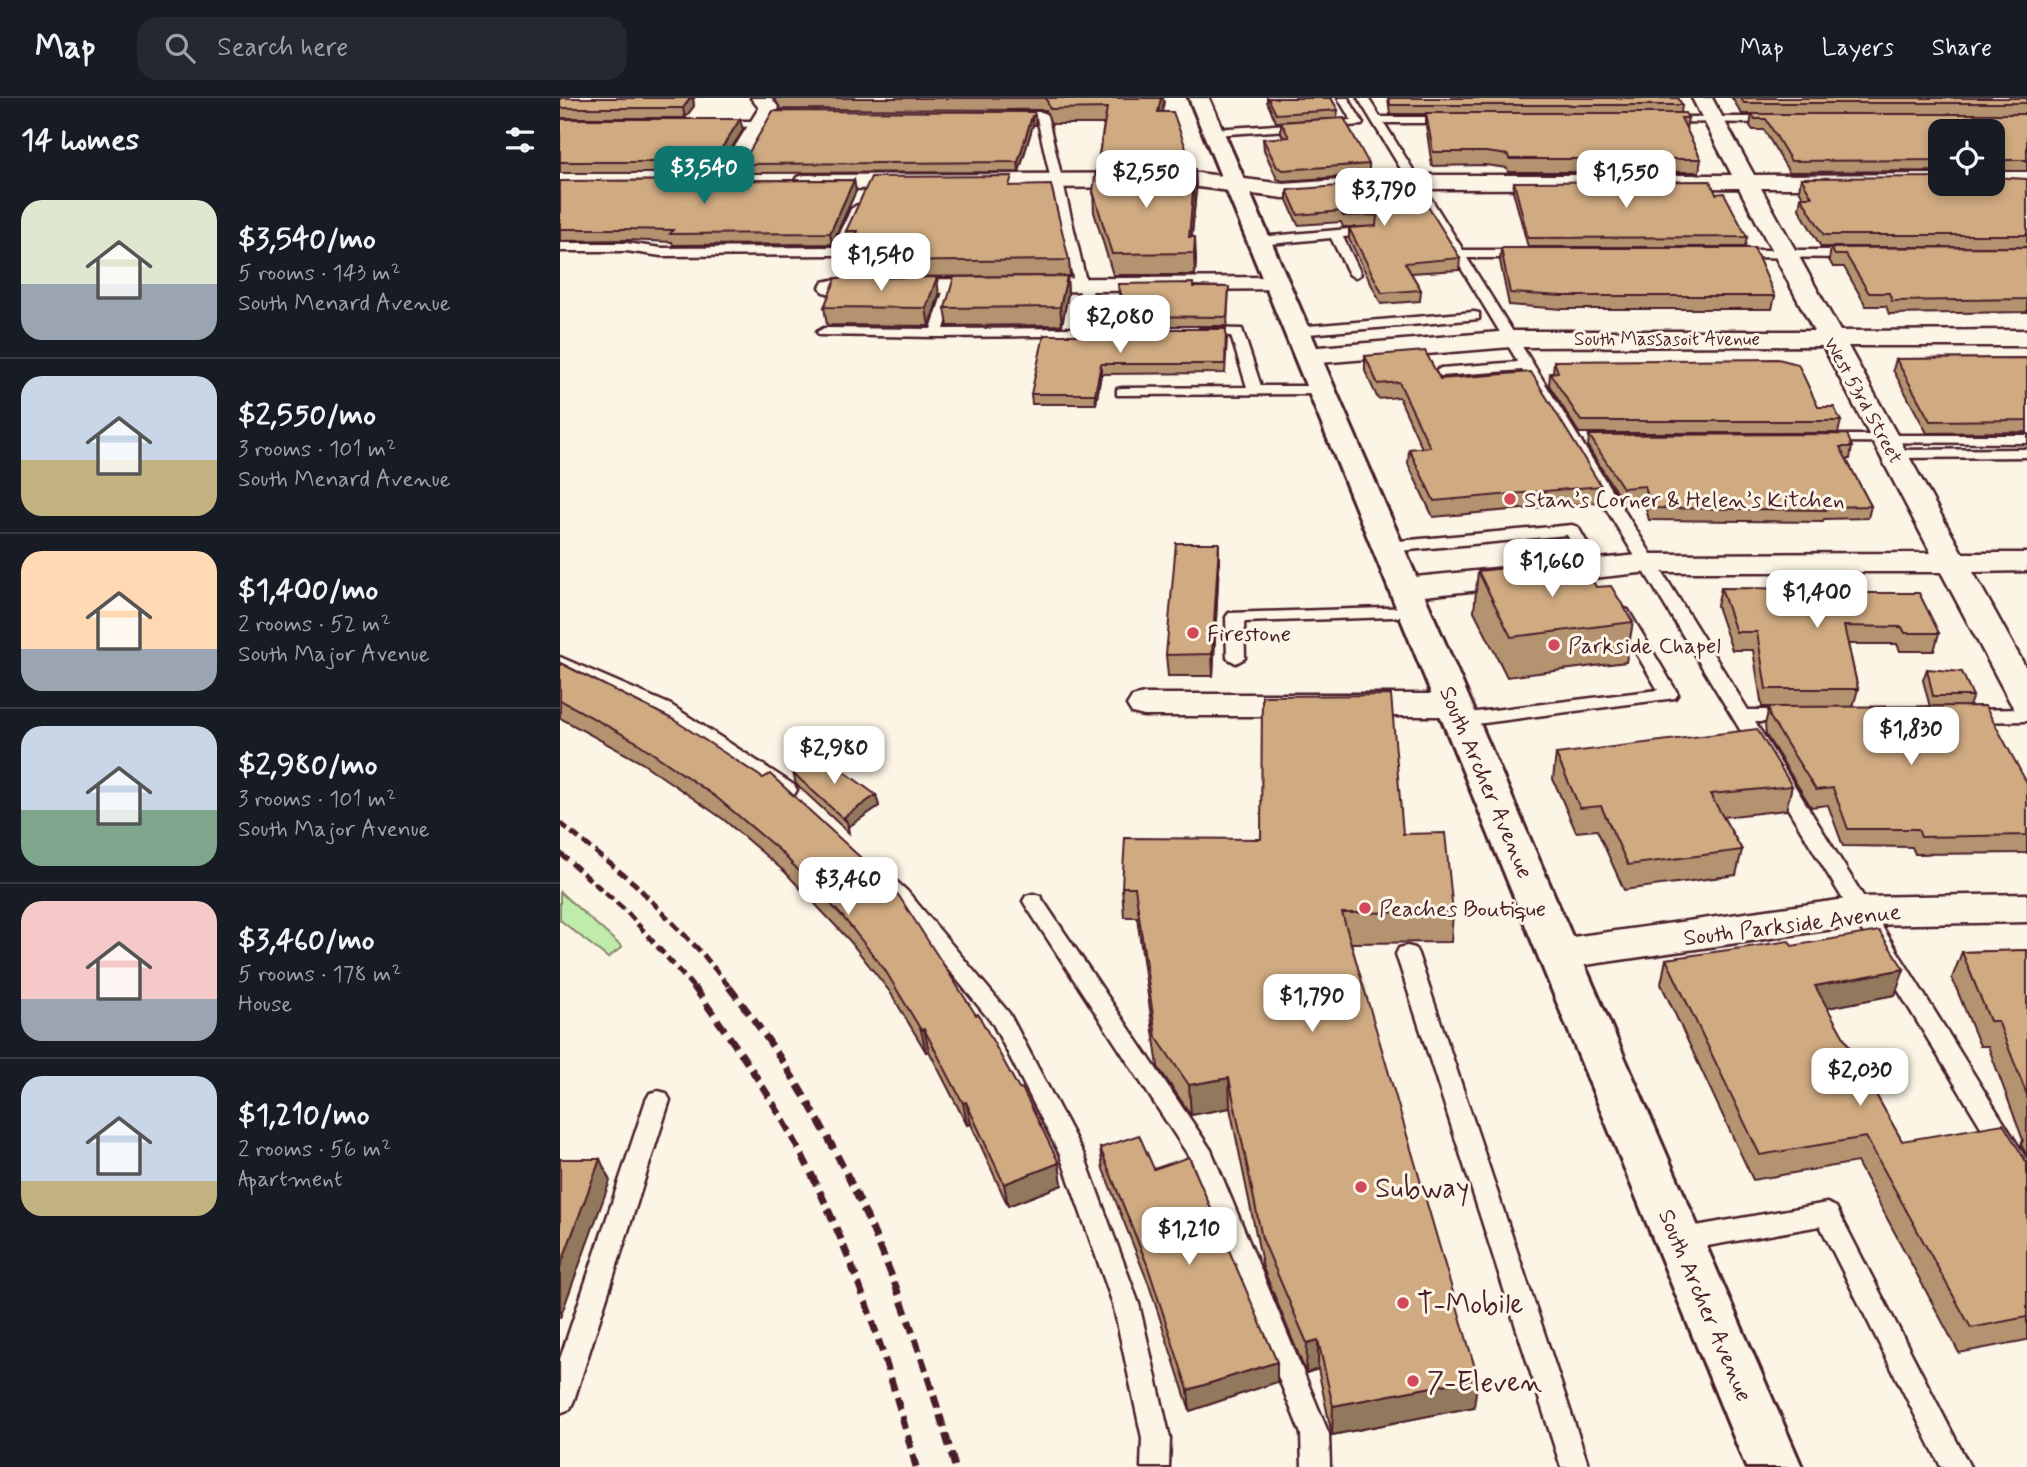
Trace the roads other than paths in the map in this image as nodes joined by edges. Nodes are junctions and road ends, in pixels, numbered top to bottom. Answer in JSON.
{"nodes":[{"id":1,"x":1199,"y":98,"type":"edge"},
{"id":2,"x":1343,"y":98,"type":"edge"},
{"id":3,"x":1363,"y":98,"type":"edge"},
{"id":4,"x":1708,"y":109,"type":"edge"},
{"id":5,"x":766,"y":113,"type":"edge"},
{"id":6,"x":1001,"y":115,"type":"edge"},
{"id":7,"x":1377,"y":120,"type":"junction"},
{"id":8,"x":1471,"y":120,"type":"edge"},
{"id":9,"x":1646,"y":120,"type":"edge"},
{"id":10,"x":1795,"y":120,"type":"edge"},
{"id":11,"x":706,"y":124,"type":"edge"},
{"id":12,"x":1214,"y":132,"type":"junction"},
{"id":13,"x":1058,"y":181,"type":"junction"},
{"id":14,"x":1746,"y":181,"type":"junction"},
{"id":15,"x":1928,"y":181,"type":"edge"},
{"id":16,"x":750,"y":182,"type":"edge"},
{"id":17,"x":790,"y":182,"type":"edge"},
{"id":18,"x":869,"y":182,"type":"junction"},
{"id":19,"x":1415,"y":182,"type":"junction"},
{"id":20,"x":697,"y":183,"type":"edge"},
{"id":21,"x":724,"y":183,"type":"junction"},
{"id":22,"x":1236,"y":186,"type":"junction"},
{"id":23,"x":1371,"y":231,"type":"edge"},
{"id":24,"x":1335,"y":234,"type":"junction"},
{"id":25,"x":1259,"y":241,"type":"junction"},
{"id":26,"x":560,"y":247,"type":"edge"},
{"id":27,"x":1459,"y":254,"type":"junction"},
{"id":28,"x":1539,"y":254,"type":"edge"},
{"id":29,"x":1714,"y":254,"type":"edge"},
{"id":30,"x":1786,"y":254,"type":"junction"},
{"id":31,"x":1874,"y":254,"type":"edge"},
{"id":32,"x":1355,"y":274,"type":"dead end"},
{"id":33,"x":1278,"y":284,"type":"junction"},
{"id":34,"x":951,"y":286,"type":"junction"},
{"id":35,"x":1084,"y":286,"type":"junction"},
{"id":36,"x":832,"y":287,"type":"edge"},
{"id":37,"x":1474,"y":316,"type":"dead end"},
{"id":38,"x":1401,"y":322,"type":"junction"},
{"id":39,"x":824,"y":332,"type":"dead end"},
{"id":40,"x":1082,"y":332,"type":"junction"},
{"id":41,"x":936,"y":333,"type":"junction"},
{"id":42,"x":1830,"y":338,"type":"junction"},
{"id":43,"x":2027,"y":338,"type":"edge"},
{"id":44,"x":1511,"y":339,"type":"junction"},
{"id":45,"x":1302,"y":343,"type":"junction"},
{"id":46,"x":1413,"y":347,"type":"junction"},
{"id":47,"x":1527,"y":365,"type":"junction"},
{"id":48,"x":1441,"y":372,"type":"dead end"},
{"id":49,"x":1322,"y":390,"type":"junction"},
{"id":50,"x":1255,"y":391,"type":"junction"},
{"id":51,"x":1122,"y":392,"type":"dead end"},
{"id":52,"x":1805,"y":439,"type":"edge"},
{"id":53,"x":2027,"y":439,"type":"edge"},
{"id":54,"x":1890,"y":447,"type":"junction"},
{"id":55,"x":2027,"y":453,"type":"edge"},
{"id":56,"x":1388,"y":547,"type":"junction"},
{"id":57,"x":1952,"y":562,"type":"junction"},
{"id":58,"x":2027,"y":562,"type":"edge"},
{"id":59,"x":1649,"y":563,"type":"junction"},
{"id":60,"x":1587,"y":574,"type":"junction"},
{"id":61,"x":1410,"y":600,"type":"junction"},
{"id":62,"x":1601,"y":604,"type":"edge"},
{"id":63,"x":1236,"y":658,"type":"dead end"},
{"id":64,"x":560,"y":662,"type":"edge"},
{"id":65,"x":2027,"y":702,"type":"edge"},
{"id":66,"x":1144,"y":705,"type":"dead end"},
{"id":67,"x":1458,"y":712,"type":"junction"},
{"id":68,"x":1742,"y":716,"type":"junction"},
{"id":69,"x":1810,"y":716,"type":"edge"},
{"id":70,"x":1945,"y":716,"type":"edge"},
{"id":71,"x":2027,"y":716,"type":"edge"},
{"id":72,"x":800,"y":801,"type":"edge"},
{"id":73,"x":860,"y":858,"type":"edge"},
{"id":74,"x":1033,"y":901,"type":"dead end"},
{"id":75,"x":2027,"y":908,"type":"edge"},
{"id":76,"x":1861,"y":911,"type":"junction"},
{"id":77,"x":1407,"y":954,"type":"dead end"},
{"id":78,"x":1558,"y":954,"type":"junction"},
{"id":79,"x":658,"y":1100,"type":"dead end"},
{"id":80,"x":2024,"y":1172,"type":"edge"},
{"id":81,"x":1679,"y":1240,"type":"junction"},
{"id":82,"x":560,"y":1400,"type":"edge"},
{"id":83,"x":1155,"y":1467,"type":"edge"},
{"id":84,"x":1316,"y":1467,"type":"edge"},
{"id":85,"x":1575,"y":1467,"type":"edge"},
{"id":86,"x":1774,"y":1467,"type":"edge"},
{"id":87,"x":1956,"y":1467,"type":"edge"}],
"edges":[{"from":1,"to":12,"type":"main road","name":"South Archer Avenue"},
{"from":2,"to":12,"type":"lane"},
{"from":3,"to":7,"type":"lane"},
{"from":4,"to":9,"type":"lane"},
{"from":4,"to":10,"type":"lane"},
{"from":4,"to":14,"type":"street","name":"West 53rd Street"},
{"from":5,"to":11,"type":"lane"},
{"from":5,"to":21,"type":"street"},
{"from":6,"to":13,"type":"lane"},
{"from":7,"to":8,"type":"lane"},
{"from":7,"to":19,"type":"lane"},
{"from":12,"to":22,"type":"main road","name":"South Archer Avenue"},
{"from":13,"to":18,"type":"street"},
{"from":13,"to":22,"type":"street"},
{"from":13,"to":35,"type":"lane"},
{"from":14,"to":15,"type":"street"},
{"from":14,"to":19,"type":"street"},
{"from":14,"to":30,"type":"street","name":"West 53rd Street"},
{"from":16,"to":21,"type":"street"},
{"from":17,"to":18,"type":"street"},
{"from":18,"to":26,"type":"lane"},
{"from":19,"to":22,"type":"street"},
{"from":19,"to":27,"type":"lane"},
{"from":20,"to":21,"type":"street"},
{"from":22,"to":25,"type":"main road","name":"South Archer Avenue"},
{"from":23,"to":24,"type":"lane"},
{"from":24,"to":25,"type":"lane"},
{"from":24,"to":32,"type":"lane"},
{"from":25,"to":33,"type":"main road","name":"South Archer Avenue"},
{"from":27,"to":28,"type":"lane"},
{"from":27,"to":44,"type":"lane"},
{"from":29,"to":30,"type":"lane"},
{"from":30,"to":31,"type":"lane"},
{"from":30,"to":42,"type":"street","name":"West 53rd Street"},
{"from":33,"to":35,"type":"street"},
{"from":33,"to":45,"type":"main road","name":"South Archer Avenue"},
{"from":34,"to":35,"type":"street"},
{"from":34,"to":36,"type":"street"},
{"from":34,"to":41,"type":"lane"},
{"from":35,"to":40,"type":"lane"},
{"from":37,"to":38,"type":"lane"},
{"from":38,"to":45,"type":"lane"},
{"from":38,"to":46,"type":"lane"},
{"from":39,"to":41,"type":"lane"},
{"from":40,"to":41,"type":"lane"},
{"from":40,"to":50,"type":"lane"},
{"from":42,"to":43,"type":"street","name":"South Massasoit Avenue"},
{"from":42,"to":44,"type":"street","name":"South Massasoit Avenue"},
{"from":42,"to":54,"type":"street","name":"West 53rd Street"},
{"from":44,"to":46,"type":"street","name":"South Massasoit Avenue"},
{"from":44,"to":47,"type":"lane"},
{"from":45,"to":46,"type":"street","name":"South Massasoit Avenue"},
{"from":45,"to":49,"type":"main road","name":"South Archer Avenue"},
{"from":47,"to":48,"type":"lane"},
{"from":47,"to":59,"type":"lane"},
{"from":49,"to":50,"type":"lane"},
{"from":49,"to":56,"type":"main road","name":"South Archer Avenue"},
{"from":50,"to":51,"type":"lane"},
{"from":52,"to":54,"type":"lane"},
{"from":53,"to":54,"type":"lane"},
{"from":54,"to":55,"type":"lane"},
{"from":54,"to":57,"type":"street","name":"West 53rd Street"},
{"from":56,"to":60,"type":"lane"},
{"from":56,"to":61,"type":"main road","name":"South Archer Avenue"},
{"from":57,"to":58,"type":"street"},
{"from":57,"to":59,"type":"street"},
{"from":57,"to":65,"type":"street","name":"West 53rd Street"},
{"from":59,"to":60,"type":"street"},
{"from":59,"to":68,"type":"lane"},
{"from":60,"to":61,"type":"street"},
{"from":61,"to":63,"type":"lane"},
{"from":61,"to":67,"type":"main road","name":"South Archer Avenue"},
{"from":62,"to":67,"type":"lane"},
{"from":64,"to":72,"type":"lane"},
{"from":66,"to":67,"type":"street"},
{"from":67,"to":78,"type":"main road","name":"South Archer Avenue"},
{"from":68,"to":69,"type":"lane"},
{"from":68,"to":76,"type":"lane"},
{"from":70,"to":71,"type":"lane"},
{"from":73,"to":83,"type":"lane"},
{"from":74,"to":84,"type":"lane"},
{"from":75,"to":76,"type":"street","name":"South Parkside Avenue"},
{"from":76,"to":78,"type":"street","name":"South Parkside Avenue"},
{"from":76,"to":80,"type":"lane"},
{"from":77,"to":85,"type":"lane"},
{"from":78,"to":81,"type":"main road","name":"South Archer Avenue"},
{"from":79,"to":82,"type":"lane"},
{"from":81,"to":86,"type":"main road","name":"South Archer Avenue"},
{"from":81,"to":87,"type":"lane"}]}
